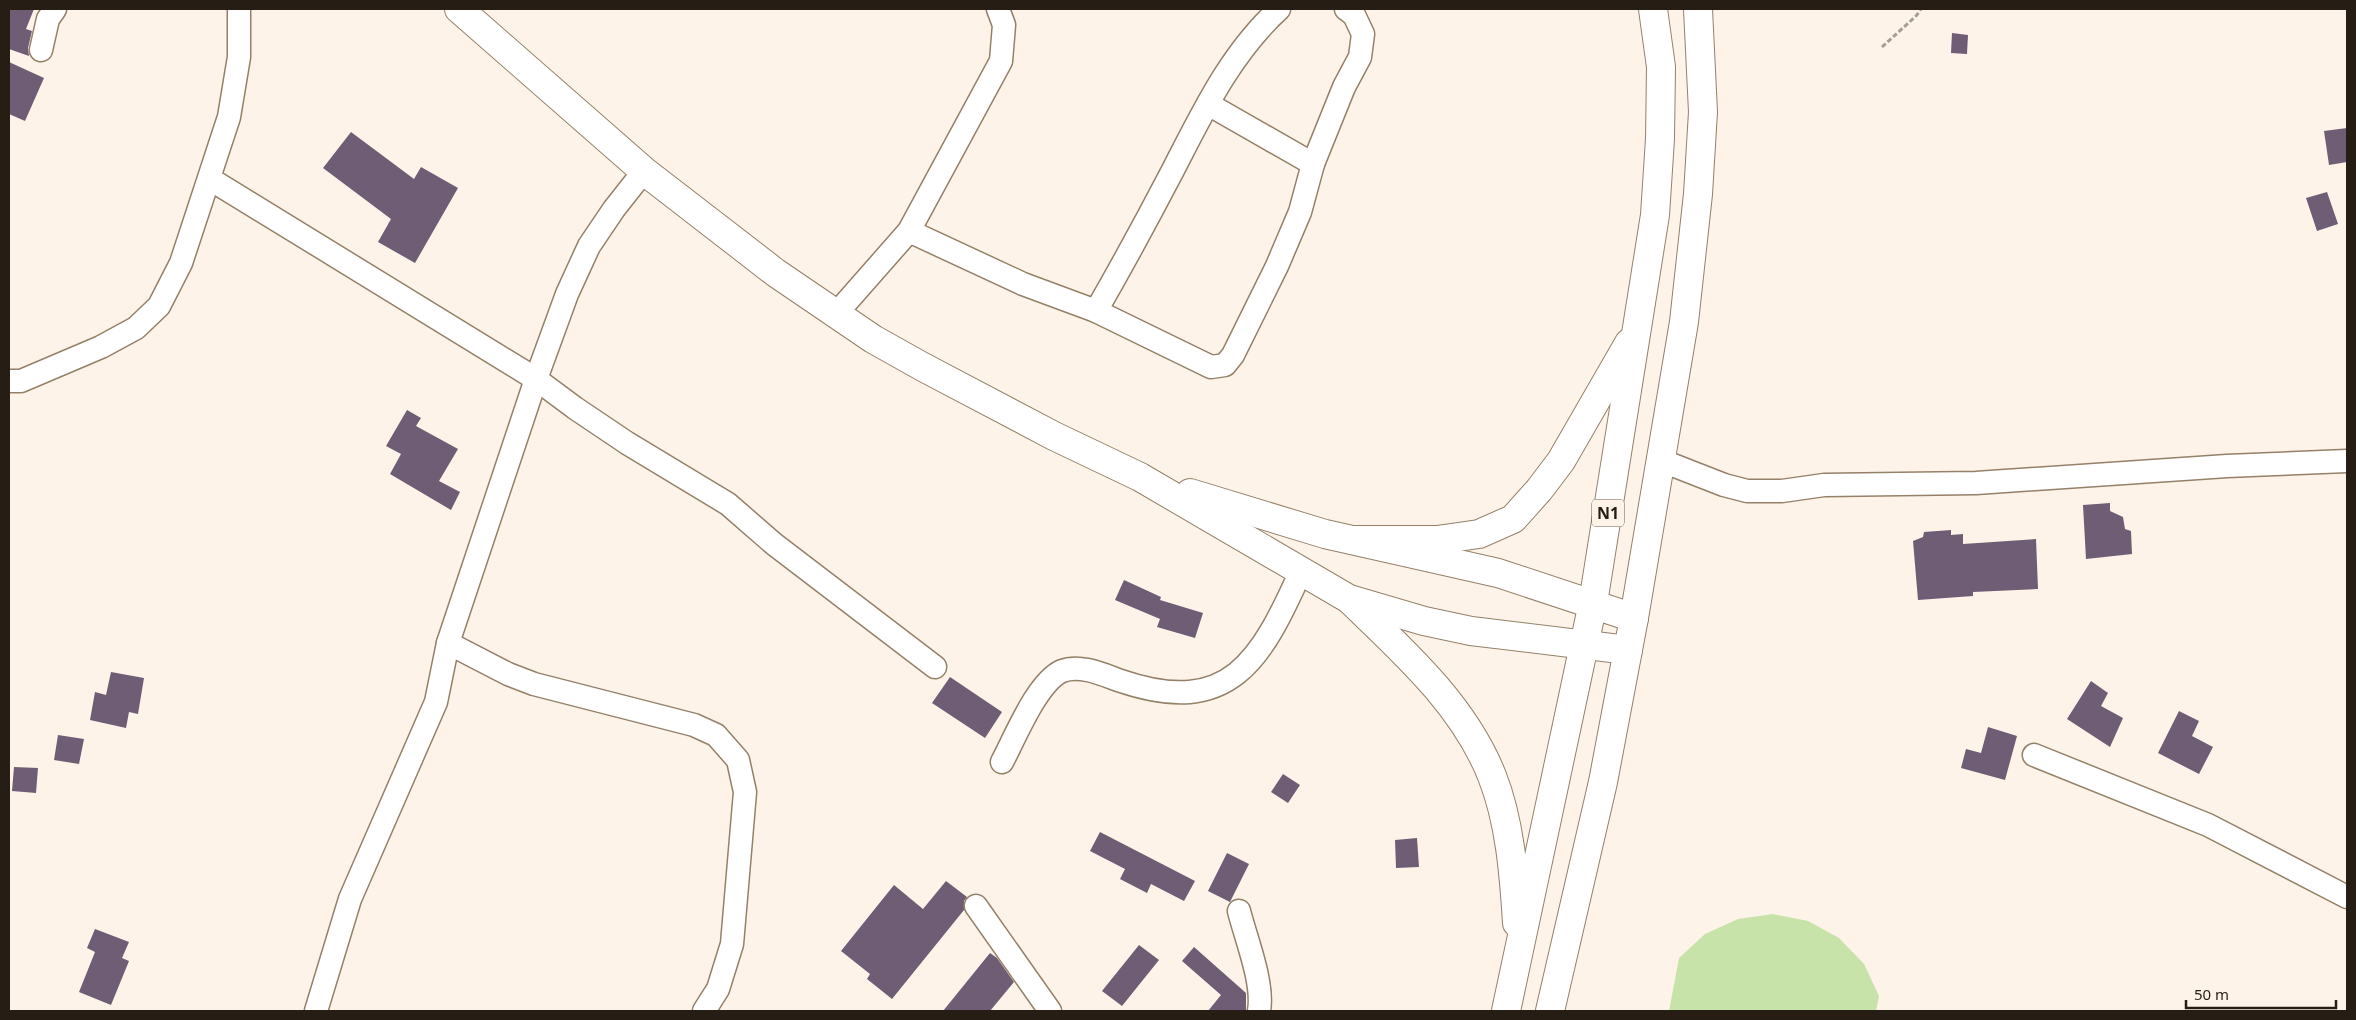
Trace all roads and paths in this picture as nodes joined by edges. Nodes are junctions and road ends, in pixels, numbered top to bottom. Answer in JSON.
{"nodes":[{"id":1,"x":55,"y":9,"type":"edge"},
{"id":2,"x":239,"y":9,"type":"edge"},
{"id":3,"x":459,"y":9,"type":"edge"},
{"id":4,"x":998,"y":9,"type":"edge"},
{"id":5,"x":1279,"y":9,"type":"edge"},
{"id":6,"x":1346,"y":9,"type":"edge"},
{"id":7,"x":1653,"y":9,"type":"edge"},
{"id":8,"x":1698,"y":9,"type":"edge"},
{"id":9,"x":1921,"y":9,"type":"edge"},
{"id":10,"x":1882,"y":47,"type":"dead end"},
{"id":11,"x":41,"y":50,"type":"dead end"},
{"id":12,"x":1208,"y":104,"type":"junction"},
{"id":13,"x":1312,"y":164,"type":"junction"},
{"id":14,"x":644,"y":170,"type":"junction"},
{"id":15,"x":210,"y":179,"type":"junction"},
{"id":16,"x":909,"y":231,"type":"junction"},
{"id":17,"x":1096,"y":311,"type":"junction"},
{"id":18,"x":836,"y":314,"type":"junction"},
{"id":19,"x":1637,"y":329,"type":"junction"},
{"id":20,"x":536,"y":378,"type":"junction"},
{"id":21,"x":9,"y":381,"type":"edge"},
{"id":22,"x":1660,"y":460,"type":"junction"},
{"id":23,"x":2347,"y":461,"type":"edge"},
{"id":24,"x":1140,"y":477,"type":"junction"},
{"id":25,"x":1353,"y":540,"type":"junction"},
{"id":26,"x":1301,"y":571,"type":"junction"},
{"id":27,"x":1349,"y":599,"type":"junction"},
{"id":28,"x":1593,"y":604,"type":"junction"},
{"id":29,"x":1634,"y":618,"type":"junction"},
{"id":30,"x":448,"y":643,"type":"junction"},
{"id":31,"x":1585,"y":644,"type":"junction"},
{"id":32,"x":1628,"y":650,"type":"junction"},
{"id":33,"x":935,"y":667,"type":"dead end"},
{"id":34,"x":2034,"y":755,"type":"dead end"},
{"id":35,"x":1002,"y":762,"type":"dead end"},
{"id":36,"x":2347,"y":897,"type":"edge"},
{"id":37,"x":976,"y":906,"type":"dead end"},
{"id":38,"x":1239,"y":911,"type":"dead end"},
{"id":39,"x":1520,"y":954,"type":"junction"},
{"id":40,"x":316,"y":1011,"type":"edge"},
{"id":41,"x":704,"y":1011,"type":"edge"},
{"id":42,"x":1050,"y":1011,"type":"edge"},
{"id":43,"x":1260,"y":1011,"type":"edge"},
{"id":44,"x":1506,"y":1011,"type":"edge"},
{"id":45,"x":1550,"y":1011,"type":"edge"}],
"edges":[{"from":1,"to":11,"type":"street"},
{"from":2,"to":15,"type":"street"},
{"from":3,"to":14,"type":"main road"},
{"from":4,"to":16,"type":"street"},
{"from":5,"to":12,"type":"street"},
{"from":6,"to":13,"type":"street"},
{"from":7,"to":19,"type":"main road","number":"N1"},
{"from":8,"to":22,"type":"main road","number":"N1"},
{"from":9,"to":10,"type":"path"},
{"from":12,"to":13,"type":"street"},
{"from":12,"to":17,"type":"street"},
{"from":13,"to":17,"type":"street"},
{"from":14,"to":18,"type":"main road"},
{"from":14,"to":20,"type":"street"},
{"from":15,"to":20,"type":"street"},
{"from":15,"to":21,"type":"street"},
{"from":16,"to":17,"type":"street"},
{"from":16,"to":18,"type":"street"},
{"from":18,"to":24,"type":"main road"},
{"from":19,"to":25,"type":"main road"},
{"from":19,"to":28,"type":"main road","number":"N1"},
{"from":20,"to":30,"type":"street"},
{"from":20,"to":33,"type":"street"},
{"from":22,"to":23,"type":"street"},
{"from":22,"to":29,"type":"main road","number":"N1"},
{"from":24,"to":25,"type":"main road"},
{"from":24,"to":26,"type":"main road"},
{"from":25,"to":28,"type":"main road"},
{"from":26,"to":27,"type":"main road"},
{"from":26,"to":35,"type":"street"},
{"from":27,"to":31,"type":"main road"},
{"from":27,"to":39,"type":"main road"},
{"from":28,"to":29,"type":"main road"},
{"from":28,"to":31,"type":"main road","number":"N1"},
{"from":29,"to":32,"type":"main road","number":"N1"},
{"from":30,"to":40,"type":"street"},
{"from":30,"to":41,"type":"street"},
{"from":31,"to":32,"type":"main road"},
{"from":31,"to":39,"type":"main road","number":"N1"},
{"from":32,"to":45,"type":"main road","number":"N1"},
{"from":34,"to":36,"type":"street"},
{"from":37,"to":42,"type":"street"},
{"from":38,"to":43,"type":"street"},
{"from":39,"to":44,"type":"main road","number":"N1"}]}
